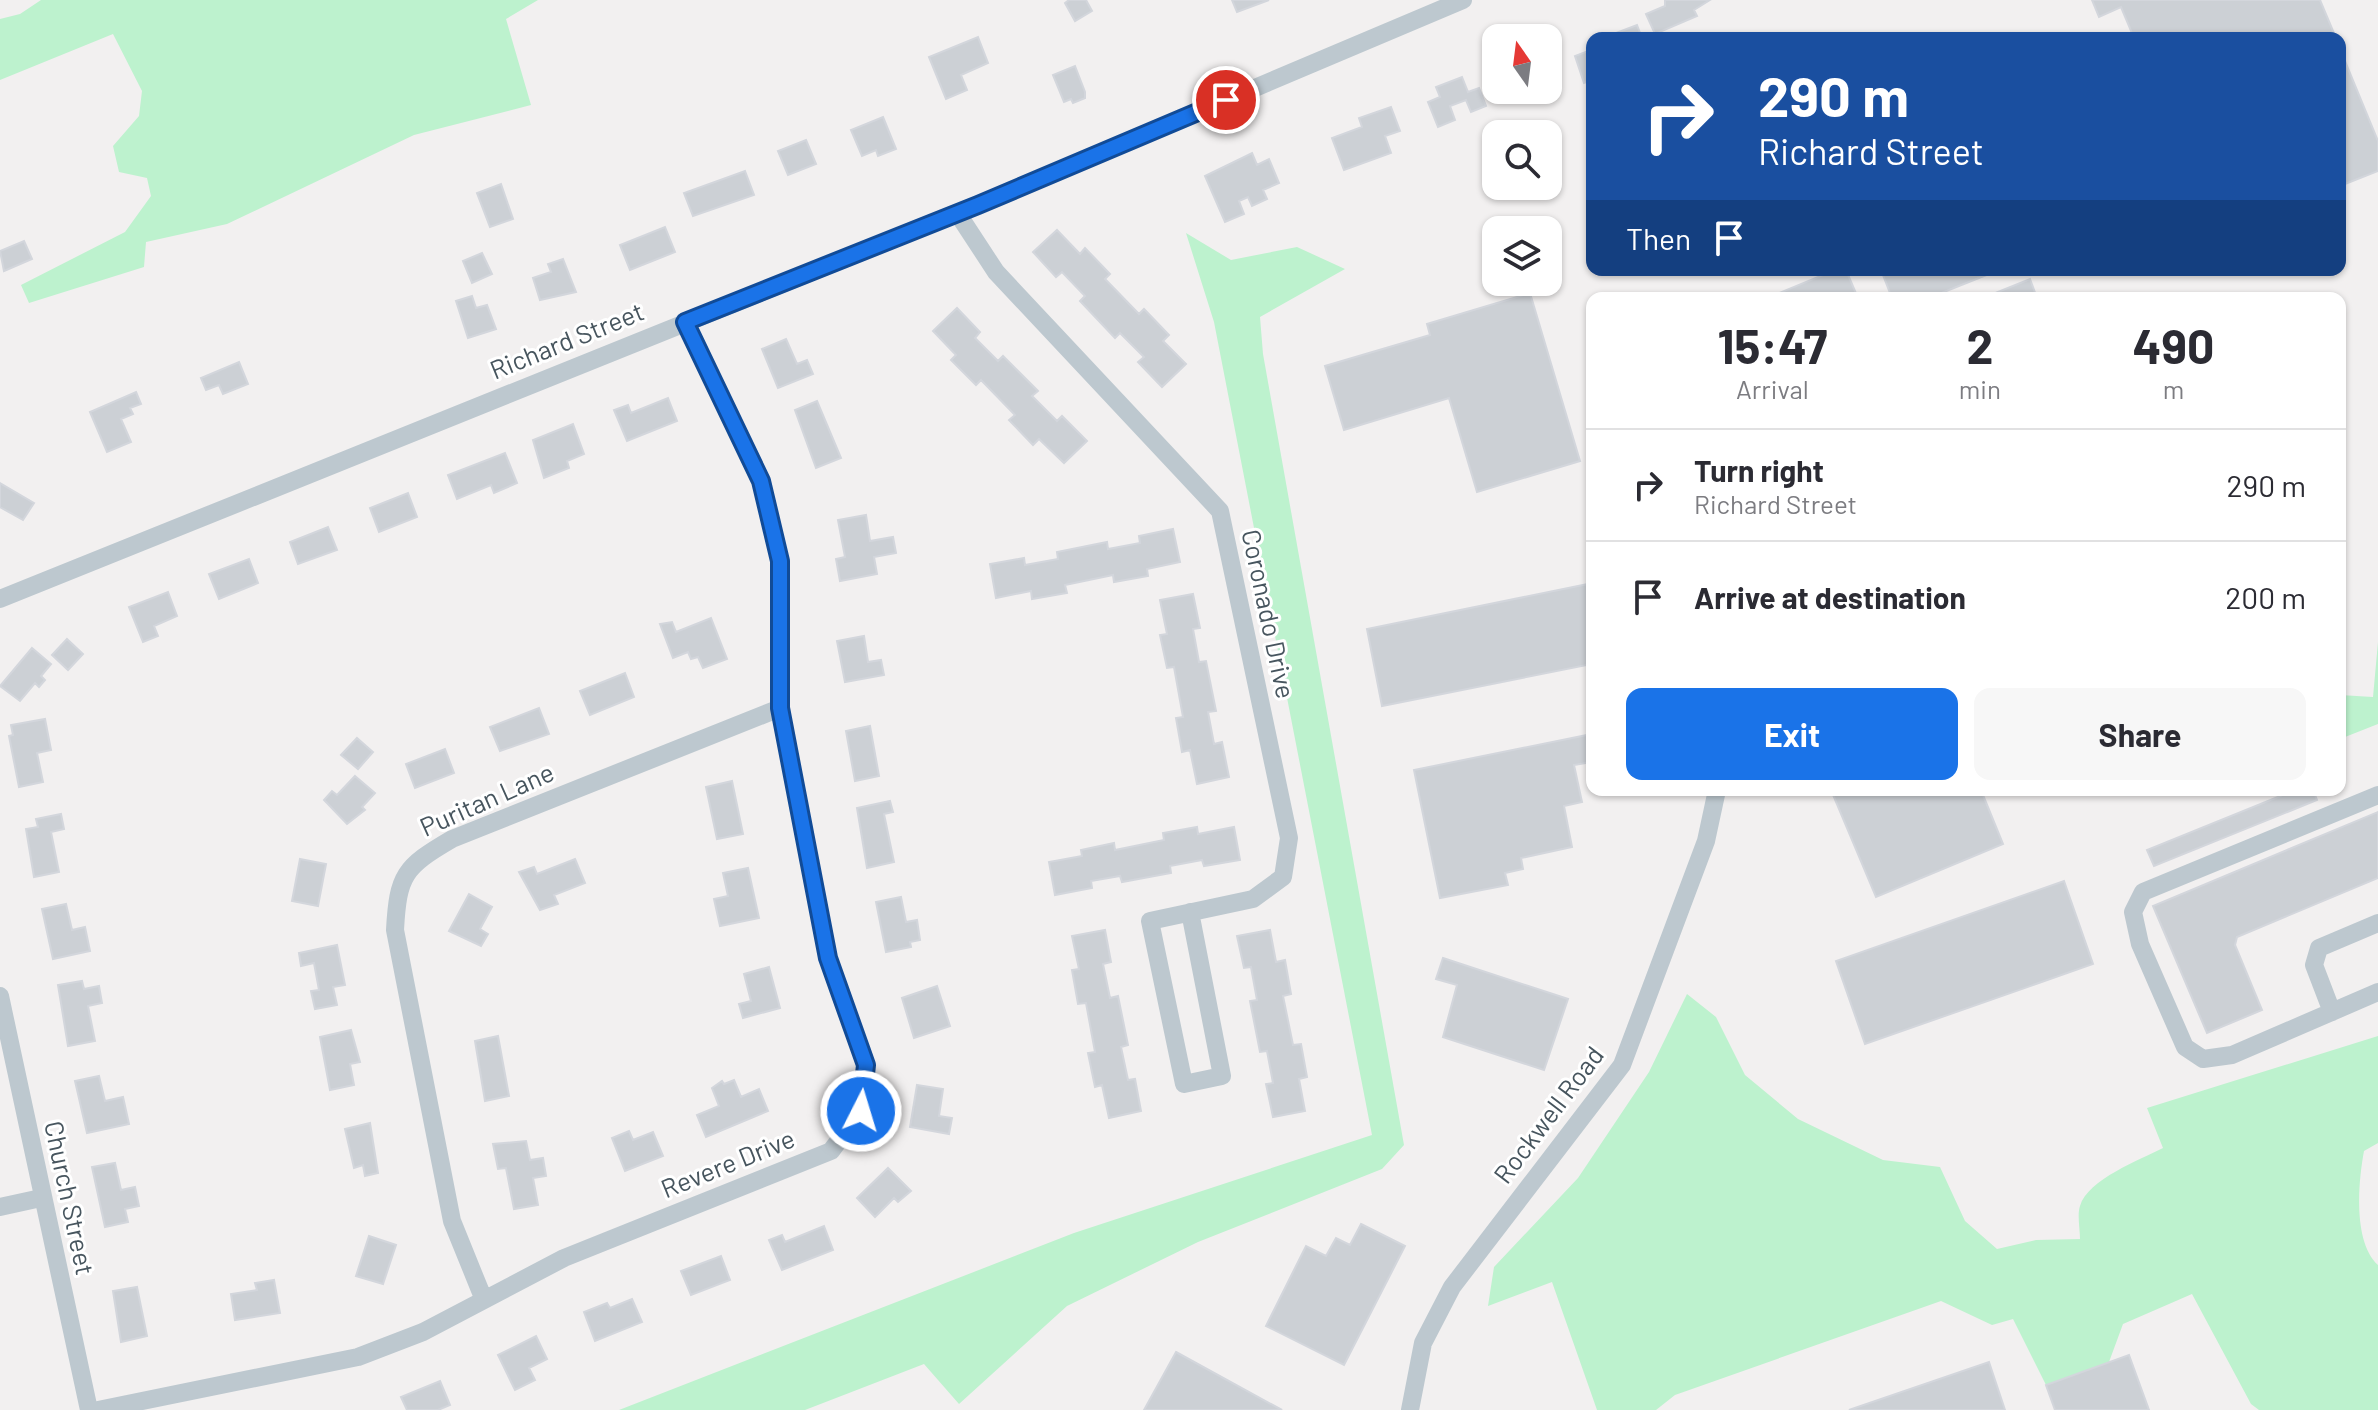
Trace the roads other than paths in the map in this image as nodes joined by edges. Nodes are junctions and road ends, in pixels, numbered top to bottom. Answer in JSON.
{"nodes":[{"id":1,"x":1463,"y":0,"type":"edge"},
{"id":2,"x":958,"y":214,"type":"junction"},
{"id":3,"x":685,"y":322,"type":"junction"},
{"id":4,"x":0,"y":599,"type":"edge"},
{"id":5,"x":780,"y":708,"type":"junction"},
{"id":6,"x":2378,"y":795,"type":"edge"},
{"id":7,"x":1716,"y":796,"type":"edge"},
{"id":8,"x":1190,"y":912,"type":"junction"},
{"id":9,"x":2378,"y":923,"type":"edge"},
{"id":10,"x":2378,"y":992,"type":"edge"},
{"id":11,"x":0,"y":996,"type":"edge"},
{"id":12,"x":2332,"y":1012,"type":"junction"},
{"id":13,"x":41,"y":1198,"type":"junction"},
{"id":14,"x":0,"y":1207,"type":"edge"},
{"id":15,"x":484,"y":1300,"type":"junction"},
{"id":16,"x":89,"y":1410,"type":"edge"},
{"id":17,"x":98,"y":1410,"type":"edge"},
{"id":18,"x":1410,"y":1410,"type":"edge"}],
"edges":[{"from":1,"to":2,"type":"street","name":"Richard Street"},
{"from":2,"to":3,"type":"street","name":"Richard Street"},
{"from":2,"to":8,"type":"street","name":"Coronado Drive"},
{"from":3,"to":4,"type":"street","name":"Richard Street"},
{"from":3,"to":5,"type":"street","name":"Revere Drive"},
{"from":5,"to":15,"type":"street","name":"Revere Drive"},
{"from":5,"to":15,"type":"street","name":"Puritan Lane"},
{"from":6,"to":12,"type":"street"},
{"from":7,"to":18,"type":"street","name":"Rockwell Road"},
{"from":8,"to":8,"type":"street","name":"Coronado Drive"},
{"from":9,"to":12,"type":"street"},
{"from":10,"to":12,"type":"street"},
{"from":11,"to":13,"type":"street","name":"Church Street"},
{"from":13,"to":14,"type":"street"},
{"from":13,"to":16,"type":"street","name":"Church Street"},
{"from":15,"to":17,"type":"street","name":"Revere Drive"}]}
